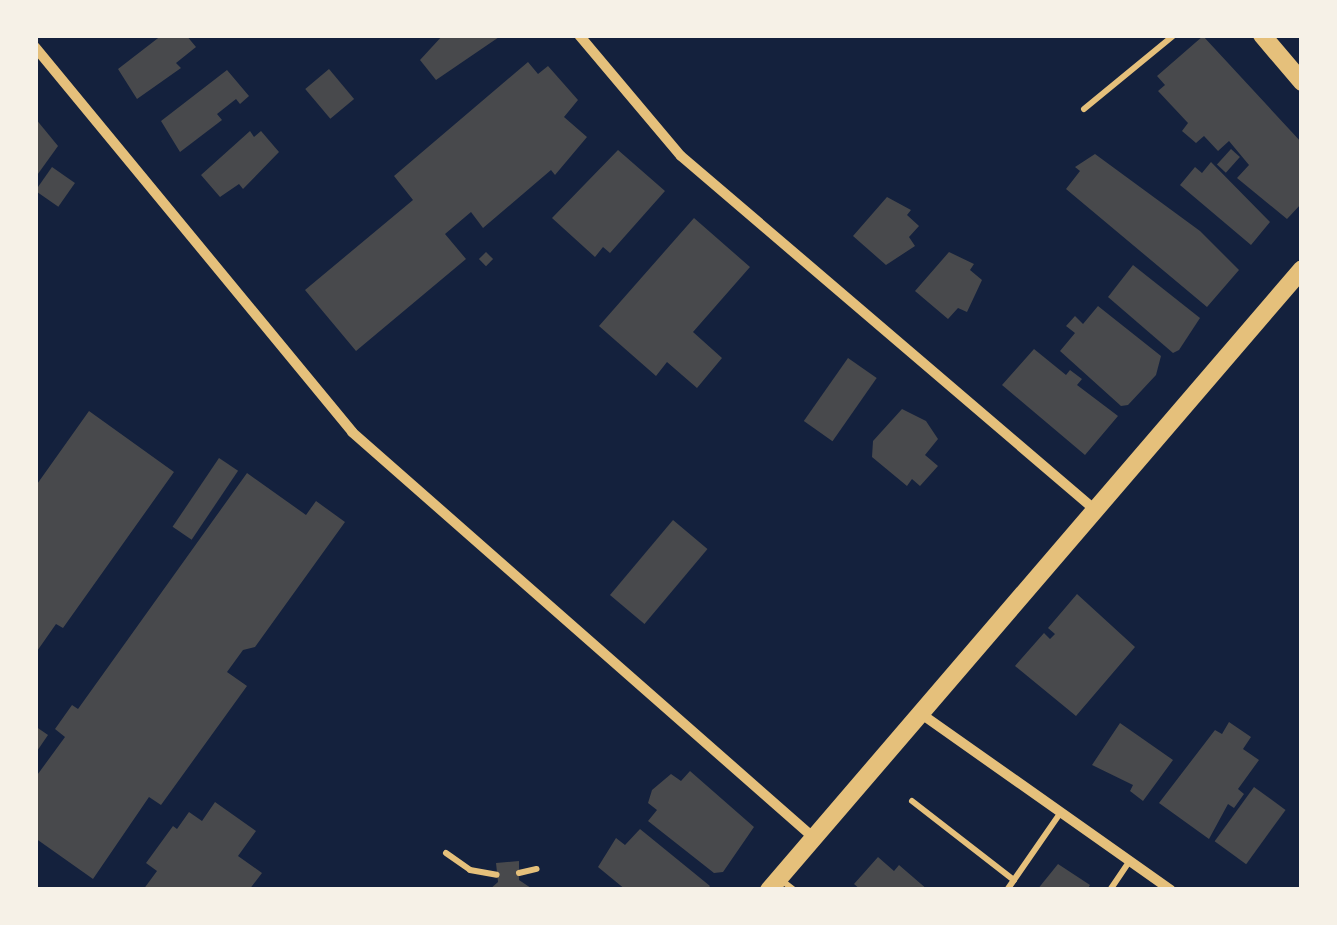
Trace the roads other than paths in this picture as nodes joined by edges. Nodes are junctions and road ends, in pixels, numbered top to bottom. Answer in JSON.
{"nodes":[{"id":1,"x":579,"y":35,"type":"edge"},
{"id":2,"x":1174,"y":35,"type":"edge"},
{"id":3,"x":1262,"y":35,"type":"edge"},
{"id":4,"x":35,"y":47,"type":"edge"},
{"id":5,"x":1302,"y":82,"type":"edge"},
{"id":6,"x":1084,"y":109,"type":"dead end"},
{"id":7,"x":1302,"y":270,"type":"edge"},
{"id":8,"x":1094,"y":509,"type":"junction"},
{"id":9,"x":920,"y":712,"type":"junction"},
{"id":10,"x":912,"y":801,"type":"dead end"},
{"id":11,"x":1061,"y":812,"type":"junction"},
{"id":12,"x":814,"y":838,"type":"junction"},
{"id":13,"x":446,"y":853,"type":"dead end"},
{"id":14,"x":1130,"y":861,"type":"junction"},
{"id":15,"x":537,"y":869,"type":"dead end"},
{"id":16,"x":519,"y":873,"type":"dead end"},
{"id":17,"x":497,"y":874,"type":"dead end"},
{"id":18,"x":1014,"y":880,"type":"junction"},
{"id":19,"x":781,"y":886,"type":"edge"},
{"id":20,"x":1007,"y":890,"type":"edge"},
{"id":21,"x":1110,"y":890,"type":"edge"},
{"id":22,"x":1172,"y":890,"type":"edge"}],
"edges":[{"from":1,"to":8,"type":"street"},
{"from":2,"to":6,"type":"lane"},
{"from":3,"to":5,"type":"main road"},
{"from":4,"to":12,"type":"street"},
{"from":7,"to":8,"type":"main road"},
{"from":8,"to":9,"type":"main road"},
{"from":9,"to":11,"type":"street"},
{"from":9,"to":12,"type":"main road"},
{"from":10,"to":18,"type":"lane"},
{"from":11,"to":14,"type":"street"},
{"from":11,"to":18,"type":"lane"},
{"from":12,"to":19,"type":"main road"},
{"from":13,"to":17,"type":"lane"},
{"from":14,"to":21,"type":"lane"},
{"from":14,"to":22,"type":"street"},
{"from":15,"to":16,"type":"lane"},
{"from":18,"to":20,"type":"lane"}]}
